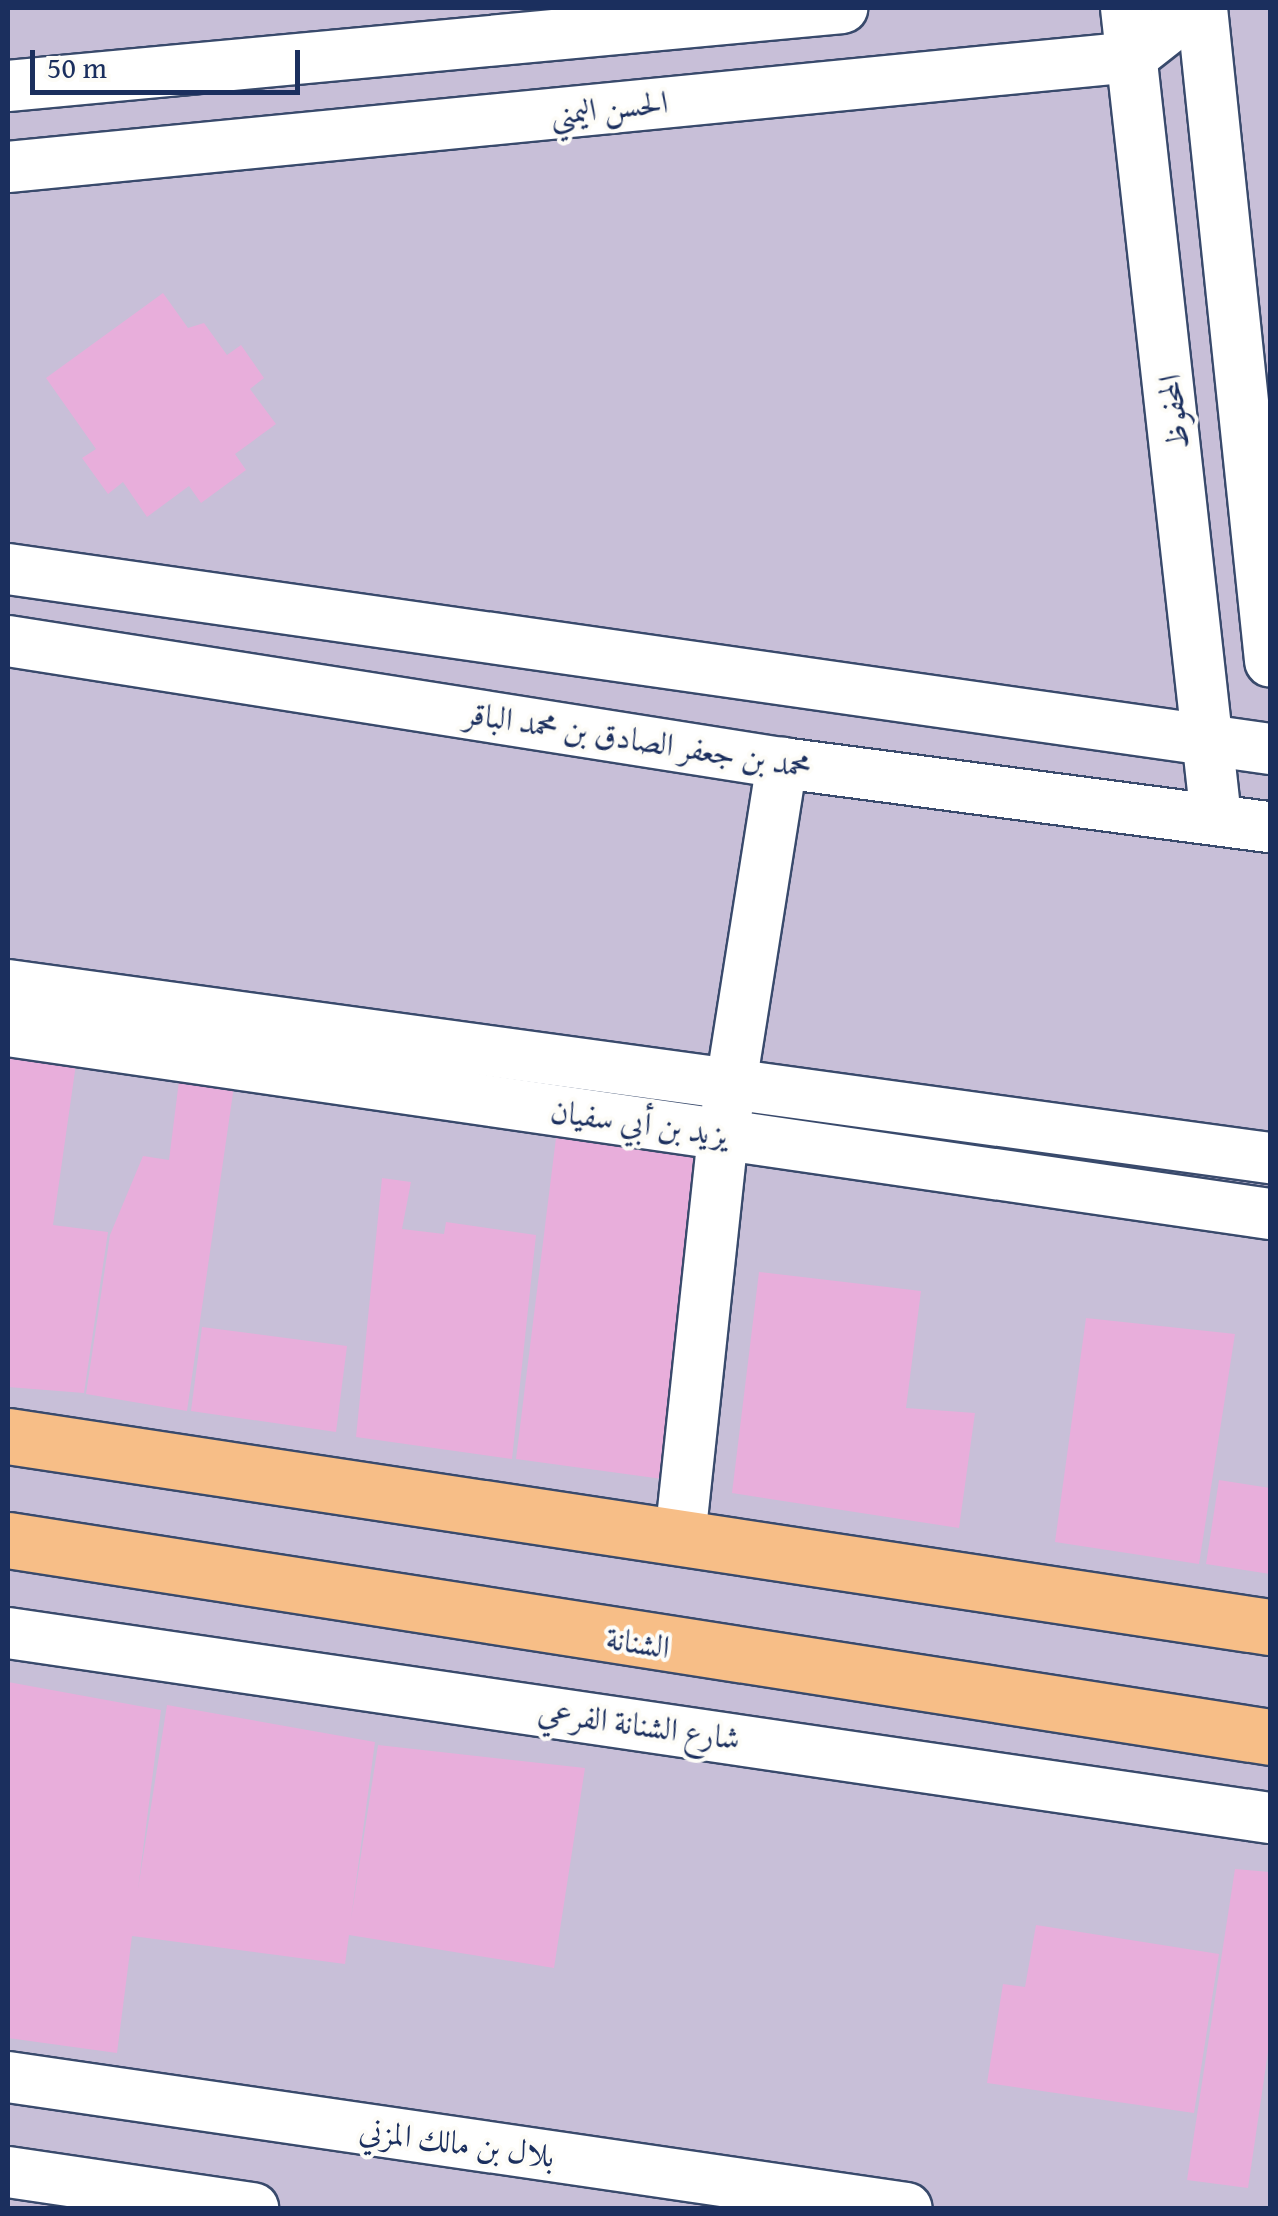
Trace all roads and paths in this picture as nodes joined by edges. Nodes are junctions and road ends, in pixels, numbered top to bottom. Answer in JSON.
{"nodes":[{"id":1,"x":842,"y":8,"type":"edge"},
{"id":2,"x":1126,"y":8,"type":"edge"},
{"id":3,"x":1194,"y":8,"type":"edge"},
{"id":4,"x":1202,"y":8,"type":"edge"},
{"id":5,"x":1132,"y":57,"type":"junction"},
{"id":6,"x":8,"y":86,"type":"edge"},
{"id":7,"x":8,"y":167,"type":"edge"},
{"id":8,"x":8,"y":569,"type":"edge"},
{"id":9,"x":8,"y":641,"type":"edge"},
{"id":10,"x":1270,"y":660,"type":"edge"},
{"id":11,"x":1212,"y":738,"type":"junction"},
{"id":12,"x":1270,"y":749,"type":"edge"},
{"id":13,"x":782,"y":763,"type":"junction"},
{"id":14,"x":1216,"y":818,"type":"junction"},
{"id":15,"x":1270,"y":827,"type":"edge"},
{"id":16,"x":8,"y":985,"type":"edge"},
{"id":17,"x":8,"y":1031,"type":"edge"},
{"id":18,"x":732,"y":1080,"type":"junction"},
{"id":19,"x":723,"y":1135,"type":"junction"},
{"id":20,"x":1270,"y":1158,"type":"edge"},
{"id":21,"x":1270,"y":1214,"type":"edge"},
{"id":22,"x":8,"y":1436,"type":"edge"},
{"id":23,"x":680,"y":1538,"type":"junction"},
{"id":24,"x":8,"y":1540,"type":"edge"},
{"id":25,"x":1270,"y":1627,"type":"edge"},
{"id":26,"x":8,"y":1633,"type":"edge"},
{"id":27,"x":1270,"y":1737,"type":"edge"},
{"id":28,"x":1270,"y":1818,"type":"edge"},
{"id":29,"x":8,"y":2076,"type":"edge"},
{"id":30,"x":8,"y":2172,"type":"edge"},
{"id":31,"x":186,"y":2204,"type":"edge"},
{"id":32,"x":253,"y":2208,"type":"edge"},
{"id":33,"x":906,"y":2208,"type":"edge"}],
"edges":[{"from":1,"to":6,"type":"street"},
{"from":2,"to":5,"type":"street","name":"المحفوظ"},
{"from":3,"to":5,"type":"street"},
{"from":4,"to":10,"type":"street"},
{"from":5,"to":7,"type":"street","name":"الحسن اليمني"},
{"from":5,"to":11,"type":"street","name":"المحفوظ"},
{"from":8,"to":11,"type":"street"},
{"from":9,"to":13,"type":"street","name":"محمد بن جعفر الصادق بن محمد الباقر"},
{"from":11,"to":12,"type":"street"},
{"from":11,"to":14,"type":"street","name":"المحفوظ"},
{"from":13,"to":14,"type":"street","name":"محمد بن جعفر الصادق بن محمد الباقر"},
{"from":13,"to":18,"type":"street"},
{"from":14,"to":15,"type":"street","name":"محمد بن جعفر الصادق بن محمد الباقر"},
{"from":16,"to":18,"type":"street","name":"يزيد بن أبي سفيان"},
{"from":17,"to":19,"type":"street","name":"يزيد بن أبي سفيان"},
{"from":18,"to":19,"type":"street"},
{"from":18,"to":20,"type":"street","name":"يزيد بن أبي سفيان"},
{"from":19,"to":21,"type":"street","name":"يزيد بن أبي سفيان"},
{"from":19,"to":23,"type":"street"},
{"from":22,"to":23,"type":"main road"},
{"from":23,"to":25,"type":"main road"},
{"from":24,"to":27,"type":"main road","name":"الشنانة"},
{"from":26,"to":28,"type":"street","name":"شارع الشنانة الفرعي"},
{"from":29,"to":33,"type":"street","name":"بلال بن مالك المزني"},
{"from":30,"to":31,"type":"street"},
{"from":31,"to":32,"type":"street"}]}
